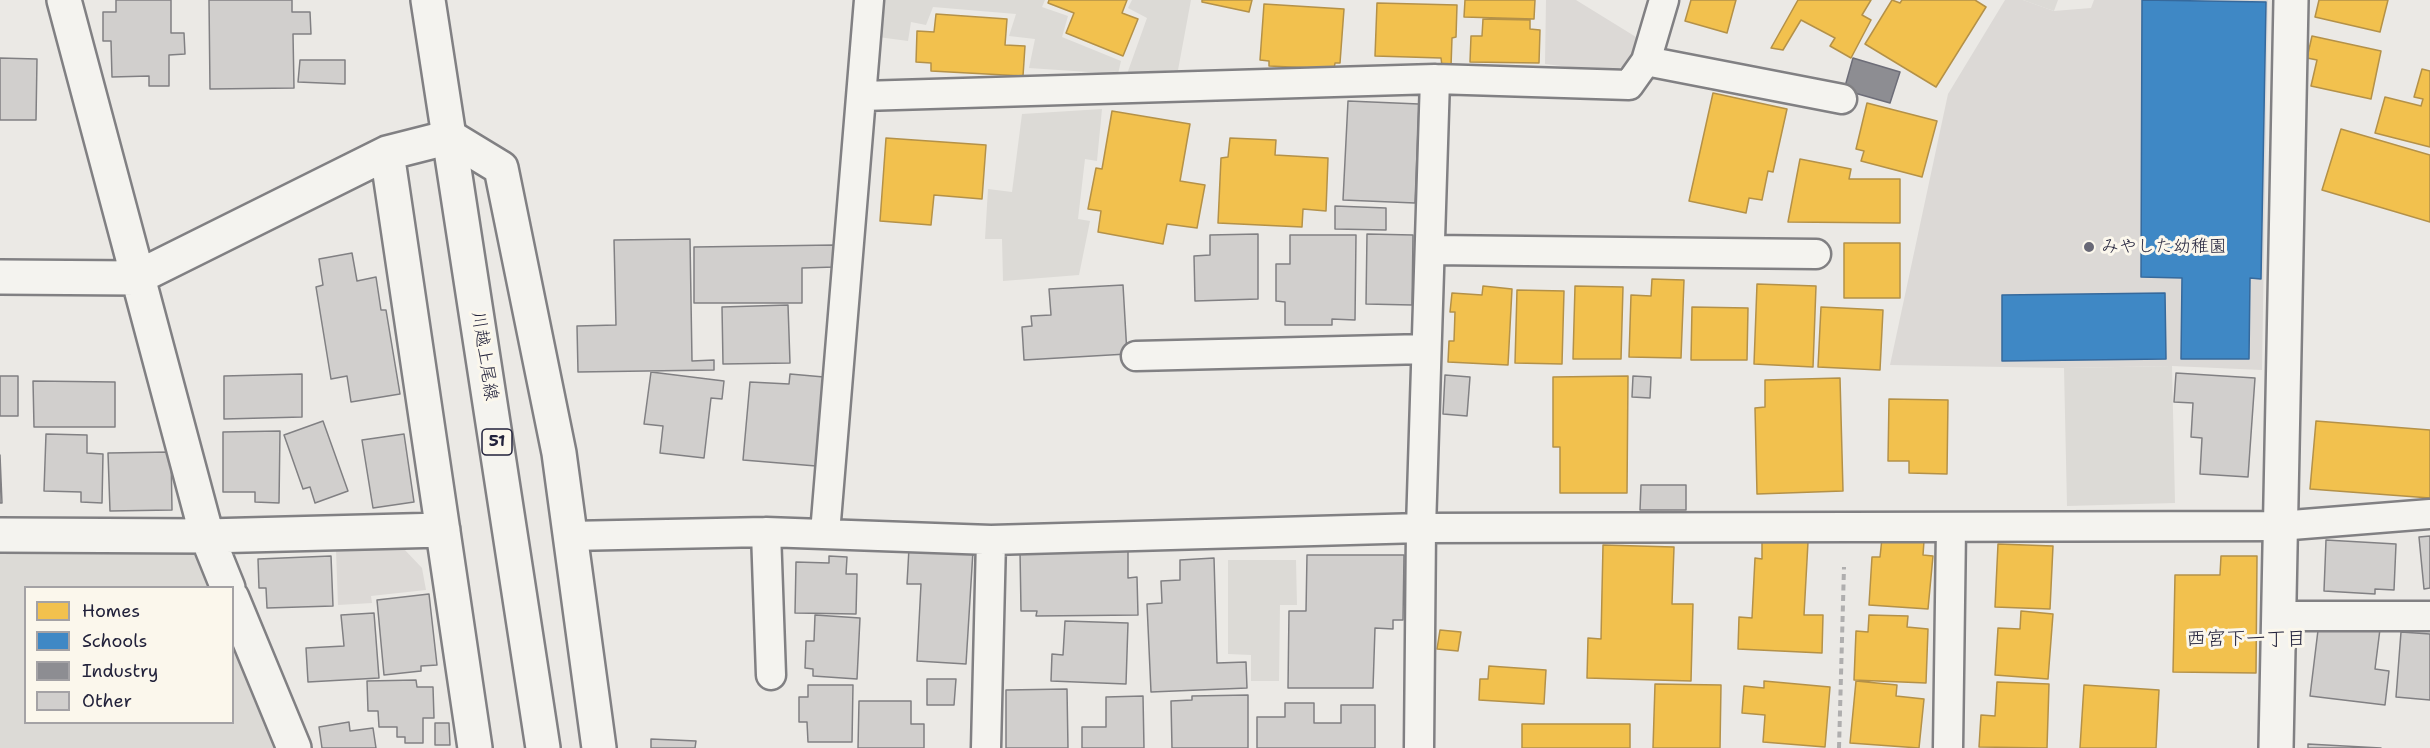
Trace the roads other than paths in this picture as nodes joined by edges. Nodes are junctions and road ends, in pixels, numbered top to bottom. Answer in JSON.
{"nodes":[{"id":1,"x":64,"y":0,"type":"edge"},
{"id":2,"x":428,"y":0,"type":"edge"},
{"id":3,"x":869,"y":0,"type":"edge"},
{"id":4,"x":1664,"y":0,"type":"edge"},
{"id":5,"x":2290,"y":0,"type":"edge"},
{"id":6,"x":1646,"y":61,"type":"junction"},
{"id":7,"x":1435,"y":80,"type":"junction"},
{"id":8,"x":862,"y":96,"type":"junction"},
{"id":9,"x":1842,"y":99,"type":"dead end"},
{"id":10,"x":450,"y":137,"type":"junction"},
{"id":11,"x":387,"y":153,"type":"junction"},
{"id":12,"x":1430,"y":250,"type":"junction"},
{"id":13,"x":1816,"y":254,"type":"dead end"},
{"id":14,"x":0,"y":277,"type":"edge"},
{"id":15,"x":136,"y":278,"type":"junction"},
{"id":16,"x":1426,"y":349,"type":"junction"},
{"id":17,"x":1136,"y":356,"type":"dead end"},
{"id":18,"x":2430,"y":514,"type":"edge"},
{"id":19,"x":2279,"y":526,"type":"junction"},
{"id":20,"x":1421,"y":528,"type":"junction"},
{"id":21,"x":1951,"y":528,"type":"junction"},
{"id":22,"x":443,"y":530,"type":"junction"},
{"id":23,"x":766,"y":532,"type":"junction"},
{"id":24,"x":825,"y":533,"type":"junction"},
{"id":25,"x":0,"y":535,"type":"edge"},
{"id":26,"x":207,"y":536,"type":"junction"},
{"id":27,"x":569,"y":536,"type":"junction"},
{"id":28,"x":991,"y":540,"type":"junction"},
{"id":29,"x":227,"y":586,"type":"edge"},
{"id":30,"x":234,"y":603,"type":"edge"},
{"id":31,"x":2279,"y":616,"type":"junction"},
{"id":32,"x":2430,"y":616,"type":"edge"},
{"id":33,"x":771,"y":675,"type":"dead end"},
{"id":34,"x":294,"y":748,"type":"edge"},
{"id":35,"x":475,"y":748,"type":"edge"},
{"id":36,"x":543,"y":748,"type":"edge"},
{"id":37,"x":599,"y":748,"type":"edge"},
{"id":38,"x":986,"y":748,"type":"edge"},
{"id":39,"x":1419,"y":748,"type":"edge"},
{"id":40,"x":1948,"y":748,"type":"edge"},
{"id":41,"x":2276,"y":748,"type":"edge"}],
"edges":[{"from":1,"to":15,"type":"street"},
{"from":2,"to":10,"type":"street","name":"川越上尾線","number":"51"},
{"from":3,"to":8,"type":"lane"},
{"from":4,"to":6,"type":"lane"},
{"from":5,"to":19,"type":"street"},
{"from":6,"to":7,"type":"lane"},
{"from":6,"to":9,"type":"lane"},
{"from":7,"to":8,"type":"lane"},
{"from":7,"to":12,"type":"lane"},
{"from":8,"to":24,"type":"lane"},
{"from":10,"to":11,"type":"street"},
{"from":10,"to":27,"type":"street"},
{"from":10,"to":36,"type":"street","name":"川越上尾線","number":"51"},
{"from":11,"to":15,"type":"street"},
{"from":11,"to":22,"type":"street"},
{"from":12,"to":13,"type":"lane"},
{"from":12,"to":16,"type":"lane"},
{"from":14,"to":15,"type":"street"},
{"from":15,"to":26,"type":"street"},
{"from":16,"to":17,"type":"lane"},
{"from":16,"to":20,"type":"lane"},
{"from":18,"to":19,"type":"lane"},
{"from":19,"to":21,"type":"lane"},
{"from":19,"to":31,"type":"street"},
{"from":20,"to":21,"type":"lane"},
{"from":20,"to":28,"type":"lane"},
{"from":20,"to":39,"type":"lane"},
{"from":21,"to":40,"type":"lane"},
{"from":22,"to":26,"type":"street"},
{"from":22,"to":35,"type":"street"},
{"from":23,"to":24,"type":"lane"},
{"from":23,"to":27,"type":"lane"},
{"from":23,"to":33,"type":"lane"},
{"from":24,"to":28,"type":"lane"},
{"from":25,"to":26,"type":"street"},
{"from":26,"to":29,"type":"street"},
{"from":27,"to":37,"type":"street"},
{"from":28,"to":38,"type":"lane"},
{"from":30,"to":34,"type":"street"},
{"from":31,"to":32,"type":"lane"},
{"from":31,"to":41,"type":"street"}]}
